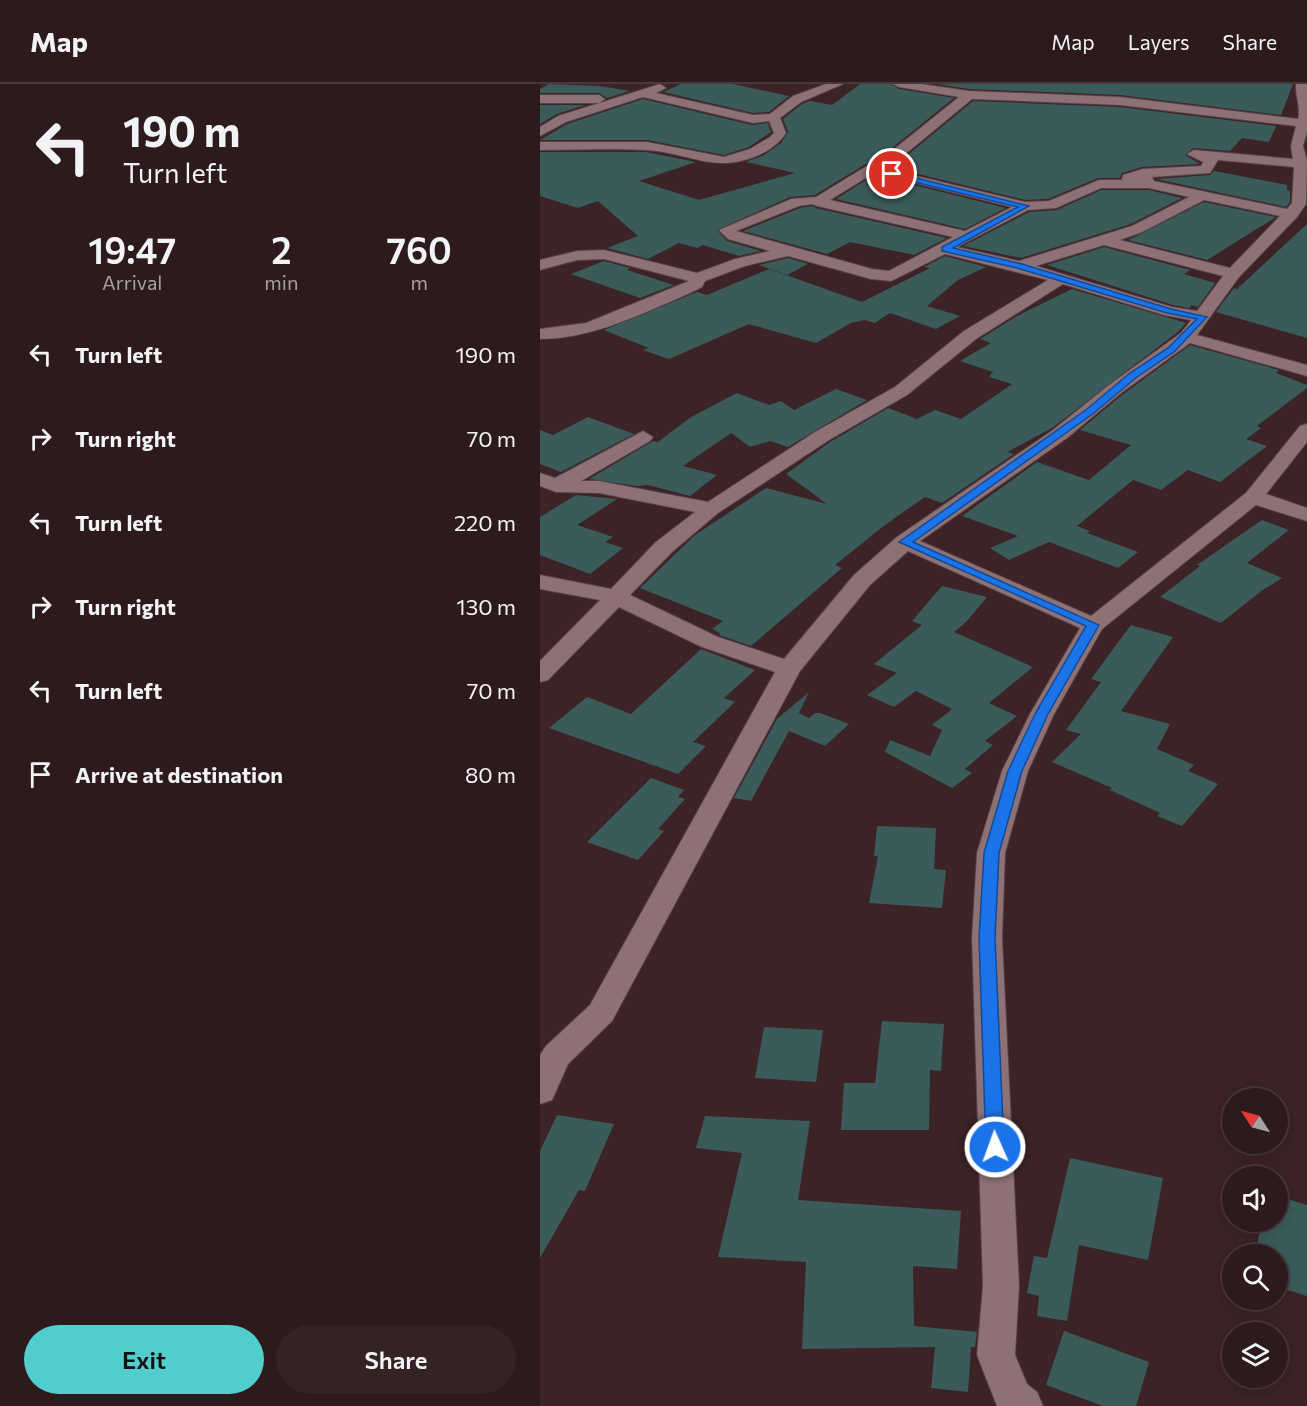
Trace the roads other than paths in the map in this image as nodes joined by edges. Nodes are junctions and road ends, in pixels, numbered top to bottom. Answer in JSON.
{"nodes":[{"id":1,"x":668,"y":84,"type":"edge"},
{"id":2,"x":837,"y":84,"type":"edge"},
{"id":3,"x":899,"y":84,"type":"edge"},
{"id":4,"x":1302,"y":84,"type":"edge"},
{"id":5,"x":644,"y":94,"type":"junction"},
{"id":6,"x":969,"y":95,"type":"junction"},
{"id":7,"x":620,"y":98,"type":"junction"},
{"id":8,"x":540,"y":99,"type":"edge"},
{"id":9,"x":1305,"y":116,"type":"edge"},
{"id":10,"x":773,"y":117,"type":"junction"},
{"id":11,"x":540,"y":132,"type":"edge"},
{"id":12,"x":540,"y":146,"type":"edge"},
{"id":13,"x":1304,"y":164,"type":"edge"},
{"id":14,"x":872,"y":169,"type":"junction"},
{"id":15,"x":1146,"y":179,"type":"junction"},
{"id":16,"x":1201,"y":196,"type":"junction"},
{"id":17,"x":817,"y":202,"type":"junction"},
{"id":18,"x":1025,"y":206,"type":"junction"},
{"id":19,"x":1292,"y":214,"type":"junction"},
{"id":20,"x":966,"y":236,"type":"junction"},
{"id":21,"x":1104,"y":240,"type":"junction"},
{"id":22,"x":945,"y":249,"type":"junction"},
{"id":23,"x":789,"y":251,"type":"junction"},
{"id":24,"x":540,"y":265,"type":"edge"},
{"id":25,"x":1020,"y":266,"type":"junction"},
{"id":26,"x":1233,"y":274,"type":"junction"},
{"id":27,"x":698,"y":278,"type":"junction"},
{"id":28,"x":1062,"y":278,"type":"junction"},
{"id":29,"x":1203,"y":317,"type":"junction"},
{"id":30,"x":540,"y":334,"type":"edge"},
{"id":31,"x":1187,"y":337,"type":"junction"},
{"id":32,"x":1307,"y":371,"type":"edge"},
{"id":33,"x":1307,"y":430,"type":"edge"},
{"id":34,"x":643,"y":437,"type":"dead end"},
{"id":35,"x":545,"y":487,"type":"edge"},
{"id":36,"x":1253,"y":497,"type":"junction"},
{"id":37,"x":711,"y":509,"type":"junction"},
{"id":38,"x":1307,"y":516,"type":"edge"},
{"id":39,"x":905,"y":542,"type":"junction"},
{"id":40,"x":540,"y":582,"type":"edge"},
{"id":41,"x":616,"y":597,"type":"junction"},
{"id":42,"x":1093,"y":625,"type":"junction"},
{"id":43,"x":789,"y":669,"type":"junction"},
{"id":44,"x":540,"y":675,"type":"edge"},
{"id":45,"x":540,"y":1091,"type":"edge"},
{"id":46,"x":1023,"y":1406,"type":"edge"}],
"edges":[{"from":1,"to":5,"type":"street"},
{"from":2,"to":10,"type":"street"},
{"from":3,"to":6,"type":"street"},
{"from":4,"to":9,"type":"street"},
{"from":5,"to":7,"type":"street"},
{"from":5,"to":10,"type":"street"},
{"from":6,"to":9,"type":"street"},
{"from":6,"to":14,"type":"street"},
{"from":7,"to":8,"type":"street"},
{"from":7,"to":11,"type":"street"},
{"from":9,"to":13,"type":"street"},
{"from":10,"to":12,"type":"street"},
{"from":13,"to":15,"type":"street"},
{"from":13,"to":19,"type":"street"},
{"from":14,"to":17,"type":"street"},
{"from":14,"to":18,"type":"street"},
{"from":15,"to":16,"type":"street"},
{"from":15,"to":18,"type":"street"},
{"from":16,"to":19,"type":"street"},
{"from":16,"to":21,"type":"street"},
{"from":17,"to":20,"type":"street"},
{"from":17,"to":23,"type":"street"},
{"from":18,"to":20,"type":"street"},
{"from":19,"to":26,"type":"street"},
{"from":20,"to":22,"type":"street"},
{"from":21,"to":25,"type":"street"},
{"from":21,"to":26,"type":"street"},
{"from":22,"to":23,"type":"street"},
{"from":22,"to":25,"type":"street"},
{"from":23,"to":27,"type":"street"},
{"from":24,"to":27,"type":"street"},
{"from":25,"to":28,"type":"street"},
{"from":26,"to":29,"type":"street"},
{"from":27,"to":30,"type":"street"},
{"from":28,"to":29,"type":"street"},
{"from":28,"to":37,"type":"street"},
{"from":29,"to":31,"type":"street"},
{"from":31,"to":32,"type":"street"},
{"from":31,"to":39,"type":"street"},
{"from":33,"to":36,"type":"street"},
{"from":34,"to":35,"type":"street"},
{"from":35,"to":37,"type":"street"},
{"from":36,"to":38,"type":"street"},
{"from":36,"to":42,"type":"street"},
{"from":37,"to":41,"type":"street"},
{"from":39,"to":42,"type":"street"},
{"from":39,"to":43,"type":"street"},
{"from":40,"to":41,"type":"street"},
{"from":41,"to":43,"type":"street"},
{"from":41,"to":44,"type":"street"},
{"from":42,"to":46,"type":"street"},
{"from":43,"to":45,"type":"street"}]}
